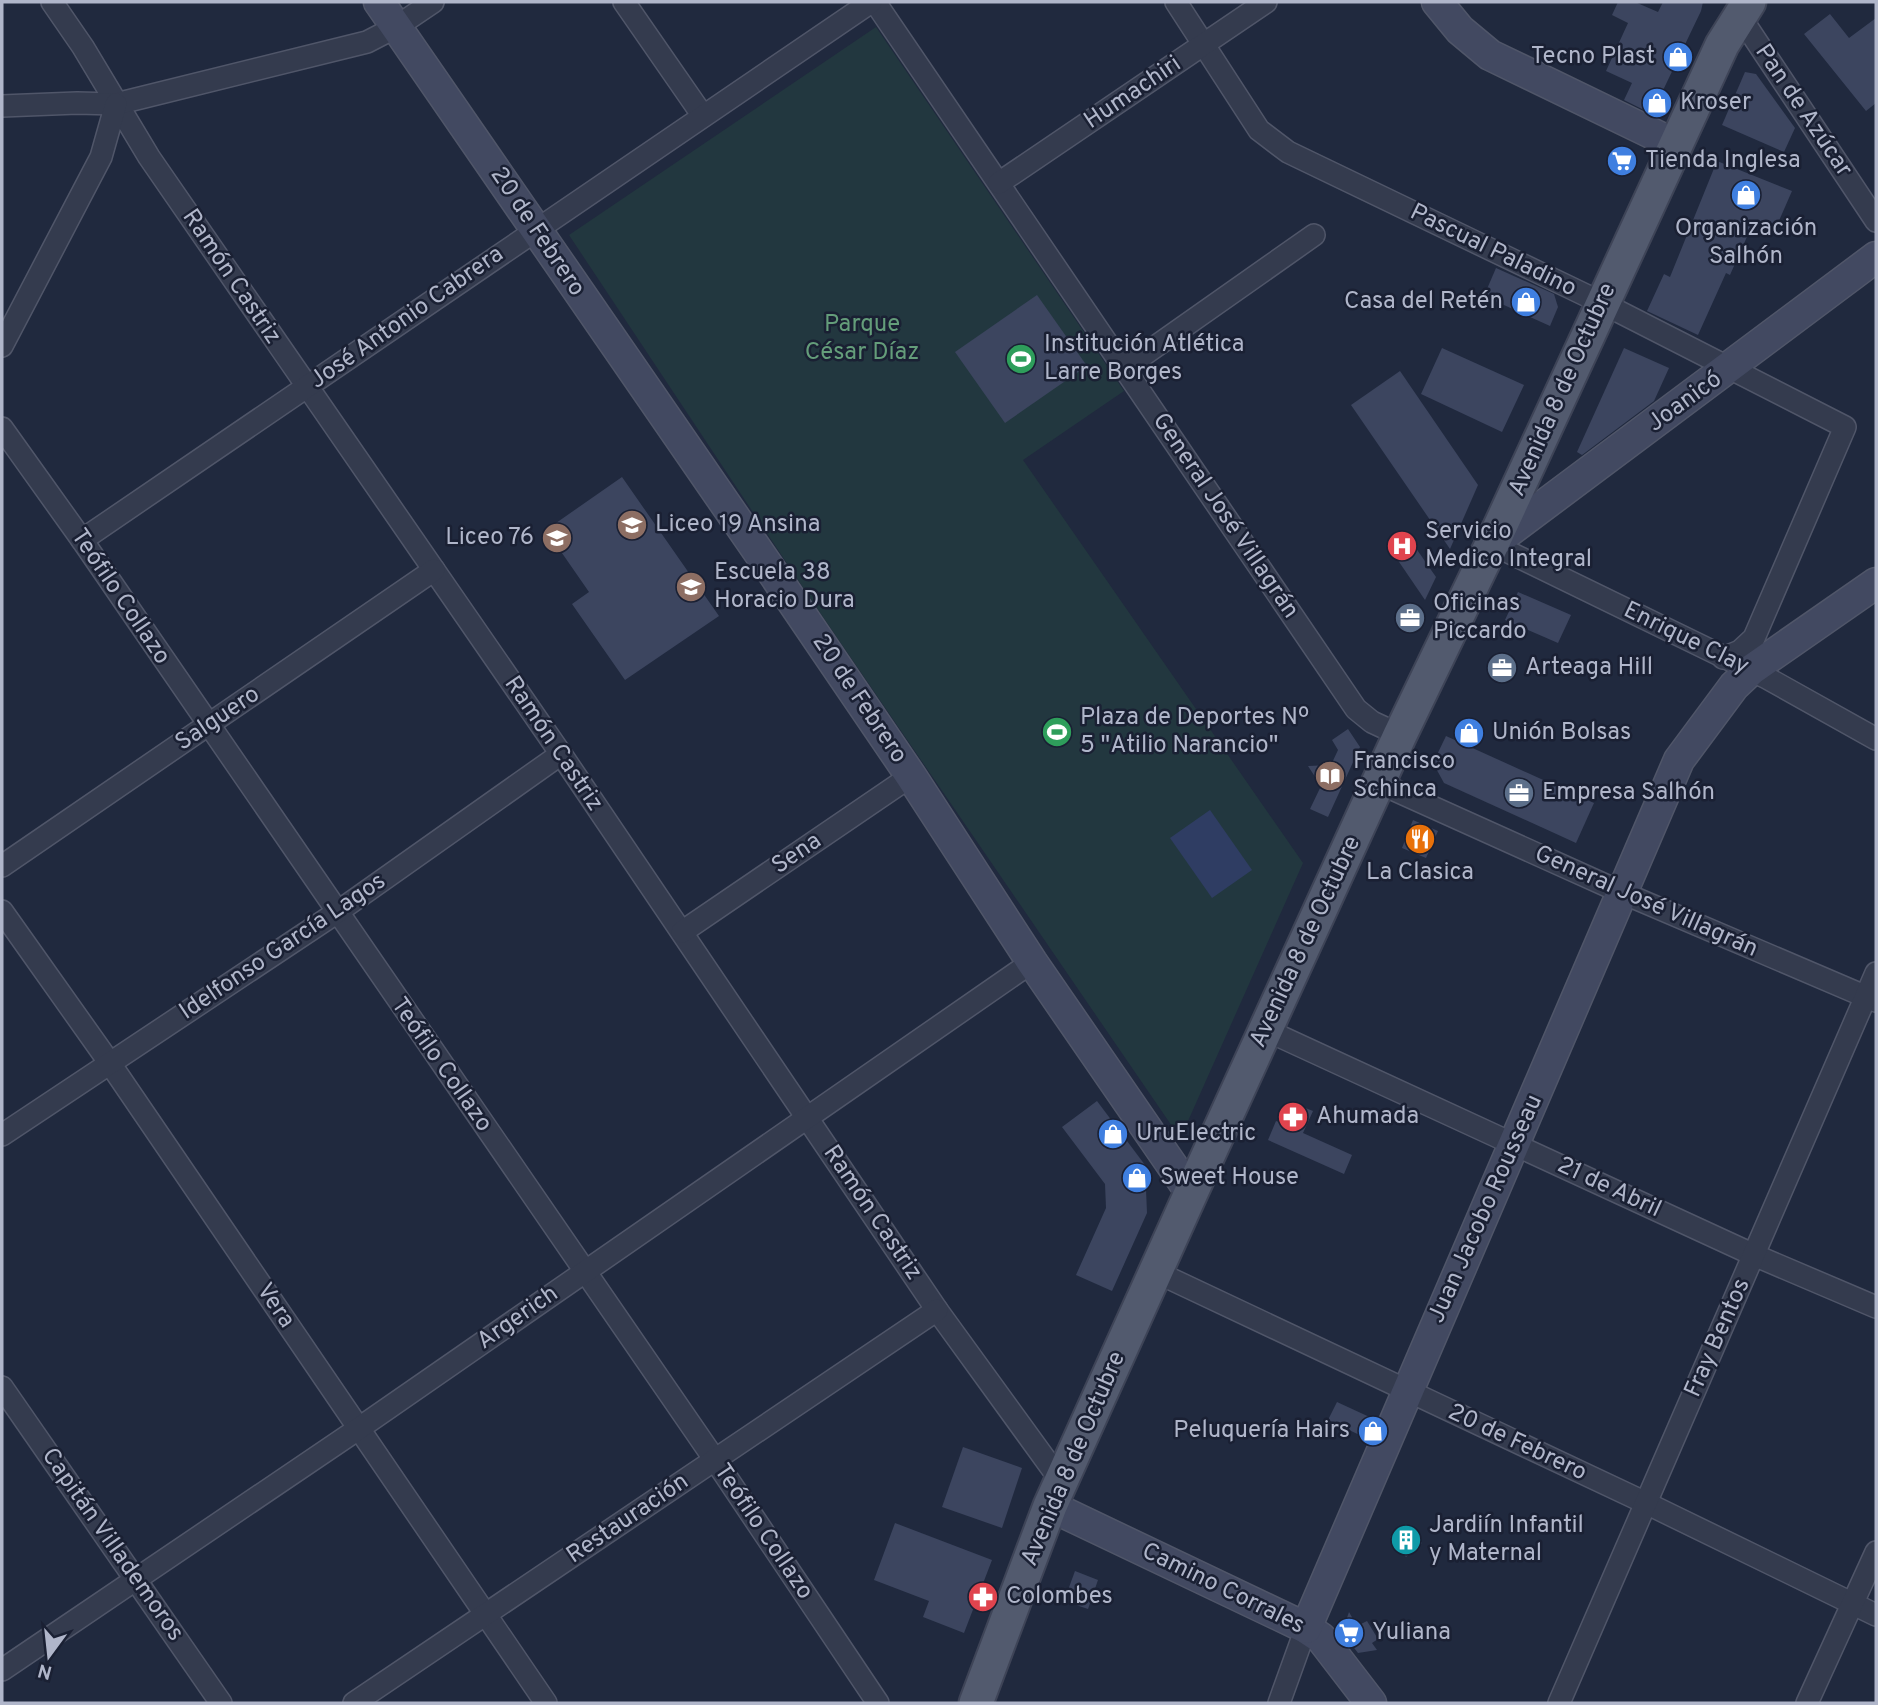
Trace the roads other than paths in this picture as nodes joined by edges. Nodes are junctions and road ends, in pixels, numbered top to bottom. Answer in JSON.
{"nodes":[{"id":1,"x":52,"y":2,"type":"edge"},
{"id":2,"x":379,"y":2,"type":"edge"},
{"id":3,"x":433,"y":2,"type":"edge"},
{"id":4,"x":624,"y":2,"type":"edge"},
{"id":5,"x":873,"y":2,"type":"edge"},
{"id":6,"x":1175,"y":2,"type":"edge"},
{"id":7,"x":1266,"y":2,"type":"edge"},
{"id":8,"x":1437,"y":2,"type":"edge"},
{"id":9,"x":1739,"y":6,"type":"edge"},
{"id":10,"x":396,"y":27,"type":"junction"},
{"id":11,"x":1205,"y":44,"type":"junction"},
{"id":12,"x":116,"y":104,"type":"junction"},
{"id":13,"x":2,"y":106,"type":"edge"},
{"id":14,"x":703,"y":116,"type":"junction"},
{"id":15,"x":1676,"y":145,"type":"junction"},
{"id":16,"x":999,"y":183,"type":"junction"},
{"id":17,"x":1876,"y":220,"type":"edge"},
{"id":18,"x":535,"y":229,"type":"junction"},
{"id":19,"x":1314,"y":234,"type":"dead end"},
{"id":20,"x":1876,"y":257,"type":"edge"},
{"id":21,"x":1602,"y":303,"type":"junction"},
{"id":22,"x":2,"y":346,"type":"edge"},
{"id":23,"x":1125,"y":368,"type":"junction"},
{"id":24,"x":1730,"y":368,"type":"junction"},
{"id":25,"x":307,"y":387,"type":"junction"},
{"id":26,"x":2,"y":428,"type":"edge"},
{"id":27,"x":82,"y":540,"type":"junction"},
{"id":28,"x":1493,"y":544,"type":"junction"},
{"id":29,"x":434,"y":570,"type":"junction"},
{"id":30,"x":1876,"y":583,"type":"edge"},
{"id":31,"x":1764,"y":617,"type":"junction"},
{"id":32,"x":1789,"y":644,"type":"junction"},
{"id":33,"x":1723,"y":658,"type":"junction"},
{"id":34,"x":1759,"y":674,"type":"junction"},
{"id":35,"x":208,"y":726,"type":"junction"},
{"id":36,"x":1401,"y":735,"type":"junction"},
{"id":37,"x":1876,"y":739,"type":"edge"},
{"id":38,"x":561,"y":754,"type":"junction"},
{"id":39,"x":911,"y":776,"type":"junction"},
{"id":40,"x":1379,"y":783,"type":"junction"},
{"id":41,"x":2,"y":866,"type":"edge"},
{"id":42,"x":1623,"y":893,"type":"junction"},
{"id":43,"x":2,"y":911,"type":"edge"},
{"id":44,"x":336,"y":912,"type":"junction"},
{"id":45,"x":682,"y":932,"type":"junction"},
{"id":46,"x":1032,"y":962,"type":"junction"},
{"id":47,"x":1876,"y":973,"type":"edge"},
{"id":48,"x":1871,"y":999,"type":"edge"},
{"id":49,"x":1266,"y":1030,"type":"junction"},
{"id":50,"x":109,"y":1062,"type":"junction"},
{"id":51,"x":808,"y":1118,"type":"junction"},
{"id":52,"x":2,"y":1135,"type":"edge"},
{"id":53,"x":1515,"y":1145,"type":"junction"},
{"id":54,"x":1191,"y":1193,"type":"junction"},
{"id":55,"x":1754,"y":1255,"type":"junction"},
{"id":56,"x":1156,"y":1272,"type":"junction"},
{"id":57,"x":584,"y":1273,"type":"junction"},
{"id":58,"x":1876,"y":1307,"type":"edge"},
{"id":59,"x":937,"y":1310,"type":"junction"},
{"id":60,"x":2,"y":1387,"type":"edge"},
{"id":61,"x":1406,"y":1392,"type":"junction"},
{"id":62,"x":358,"y":1429,"type":"junction"},
{"id":63,"x":715,"y":1460,"type":"junction"},
{"id":64,"x":1056,"y":1494,"type":"junction"},
{"id":65,"x":1646,"y":1503,"type":"junction"},
{"id":66,"x":1876,"y":1552,"type":"edge"},
{"id":67,"x":136,"y":1579,"type":"junction"},
{"id":68,"x":1852,"y":1604,"type":"junction"},
{"id":69,"x":487,"y":1615,"type":"junction"},
{"id":70,"x":1876,"y":1615,"type":"edge"},
{"id":71,"x":1306,"y":1628,"type":"junction"},
{"id":72,"x":2,"y":1670,"type":"edge"},
{"id":73,"x":221,"y":1703,"type":"edge"},
{"id":74,"x":354,"y":1703,"type":"edge"},
{"id":75,"x":546,"y":1703,"type":"edge"},
{"id":76,"x":878,"y":1703,"type":"edge"},
{"id":77,"x":976,"y":1703,"type":"edge"},
{"id":78,"x":1279,"y":1703,"type":"edge"},
{"id":79,"x":1371,"y":1703,"type":"edge"},
{"id":80,"x":1559,"y":1703,"type":"edge"},
{"id":81,"x":1807,"y":1703,"type":"edge"}],
"edges":[{"from":1,"to":12,"type":"street","name":"Ramón Castriz"},
{"from":2,"to":10,"type":"street","name":"20 de Febrero"},
{"from":3,"to":10,"type":"street"},
{"from":4,"to":14,"type":"street"},
{"from":5,"to":14,"type":"street","name":"José Antonio Cabrera"},
{"from":5,"to":16,"type":"street","name":"General José Villagrán"},
{"from":6,"to":11,"type":"street"},
{"from":7,"to":11,"type":"street","name":"Humachiri"},
{"from":8,"to":15,"type":"street"},
{"from":9,"to":15,"type":"main road","name":"Avenida 8 de Octubre"},
{"from":9,"to":17,"type":"street","name":"Pan de Azúcar"},
{"from":10,"to":12,"type":"street"},
{"from":10,"to":18,"type":"street","name":"20 de Febrero"},
{"from":11,"to":16,"type":"street","name":"Humachiri"},
{"from":11,"to":21,"type":"street","name":"Pascual Paladino"},
{"from":12,"to":13,"type":"street"},
{"from":12,"to":22,"type":"street"},
{"from":12,"to":25,"type":"street","name":"Ramón Castriz"},
{"from":14,"to":18,"type":"street","name":"José Antonio Cabrera"},
{"from":15,"to":21,"type":"main road","name":"Avenida 8 de Octubre"},
{"from":16,"to":23,"type":"street","name":"General José Villagrán"},
{"from":18,"to":25,"type":"street","name":"José Antonio Cabrera"},
{"from":18,"to":39,"type":"street","name":"20 de Febrero"},
{"from":19,"to":23,"type":"street"},
{"from":20,"to":24,"type":"street","name":"Joanicó"},
{"from":21,"to":24,"type":"street","name":"Pascual Paladino"},
{"from":21,"to":28,"type":"main road","name":"Avenida 8 de Octubre"},
{"from":23,"to":36,"type":"street","name":"General José Villagrán"},
{"from":24,"to":28,"type":"street","name":"Joanicó"},
{"from":24,"to":31,"type":"street","name":"Pascual Paladino"},
{"from":25,"to":27,"type":"street","name":"José Antonio Cabrera"},
{"from":25,"to":29,"type":"street","name":"Ramón Castriz"},
{"from":26,"to":27,"type":"street","name":"Teófilo Collazo"},
{"from":27,"to":35,"type":"street","name":"Teófilo Collazo"},
{"from":28,"to":33,"type":"street","name":"Enrique Clay"},
{"from":28,"to":36,"type":"main road","name":"Avenida 8 de Octubre"},
{"from":29,"to":35,"type":"street","name":"Salguero"},
{"from":29,"to":38,"type":"street","name":"Ramón Castriz"},
{"from":30,"to":32,"type":"street","name":"Juan Jacobo Rousseau"},
{"from":31,"to":32,"type":"street"},
{"from":31,"to":33,"type":"street","name":"Pascual Paladino"},
{"from":32,"to":34,"type":"street","name":"Juan Jacobo Rousseau"},
{"from":33,"to":34,"type":"street","name":"Enrique Clay"},
{"from":34,"to":37,"type":"street","name":"Enrique Clay"},
{"from":34,"to":42,"type":"street","name":"Juan Jacobo Rousseau"},
{"from":35,"to":41,"type":"street","name":"Salguero"},
{"from":35,"to":44,"type":"street","name":"Teófilo Collazo"},
{"from":36,"to":40,"type":"main road","name":"Avenida 8 de Octubre"},
{"from":38,"to":44,"type":"street","name":"Idelfonso García Lagos"},
{"from":38,"to":45,"type":"street","name":"Ramón Castriz"},
{"from":39,"to":45,"type":"street","name":"Sena"},
{"from":39,"to":46,"type":"street","name":"20 de Febrero"},
{"from":40,"to":42,"type":"street","name":"General José Villagrán"},
{"from":40,"to":49,"type":"main road","name":"Avenida 8 de Octubre"},
{"from":42,"to":48,"type":"street","name":"General José Villagrán"},
{"from":42,"to":53,"type":"street","name":"Juan Jacobo Rousseau"},
{"from":43,"to":50,"type":"street","name":"Vera"},
{"from":44,"to":50,"type":"street","name":"Idelfonso García Lagos"},
{"from":44,"to":57,"type":"street","name":"Teófilo Collazo"},
{"from":45,"to":51,"type":"street","name":"Ramón Castriz"},
{"from":46,"to":51,"type":"street","name":"Argerich"},
{"from":46,"to":54,"type":"street","name":"20 de Febrero"},
{"from":47,"to":48,"type":"street","name":"Fray Bentos"},
{"from":48,"to":55,"type":"street","name":"Fray Bentos"},
{"from":49,"to":53,"type":"street","name":"21 de Abril"},
{"from":49,"to":54,"type":"main road","name":"Avenida 8 de Octubre"},
{"from":50,"to":52,"type":"street","name":"Idelfonso García Lagos"},
{"from":50,"to":62,"type":"street","name":"Vera"},
{"from":51,"to":57,"type":"street","name":"Argerich"},
{"from":51,"to":59,"type":"street","name":"Ramón Castriz"},
{"from":53,"to":55,"type":"street","name":"21 de Abril"},
{"from":53,"to":61,"type":"street","name":"Juan Jacobo Rousseau"},
{"from":54,"to":56,"type":"main road","name":"Avenida 8 de Octubre"},
{"from":55,"to":58,"type":"street","name":"21 de Abril"},
{"from":55,"to":65,"type":"street","name":"Fray Bentos"},
{"from":56,"to":61,"type":"street","name":"20 de Febrero"},
{"from":56,"to":64,"type":"main road","name":"Avenida 8 de Octubre"},
{"from":57,"to":62,"type":"street","name":"Argerich"},
{"from":57,"to":63,"type":"street","name":"Teófilo Collazo"},
{"from":59,"to":63,"type":"street","name":"Restauración"},
{"from":59,"to":64,"type":"street","name":"Ramón Castriz"},
{"from":60,"to":67,"type":"street","name":"Capitán Villademoros"},
{"from":61,"to":65,"type":"street","name":"20 de Febrero"},
{"from":61,"to":71,"type":"street","name":"Juan Jacobo Rousseau"},
{"from":62,"to":67,"type":"street","name":"Argerich"},
{"from":62,"to":69,"type":"street","name":"Vera"},
{"from":63,"to":69,"type":"street","name":"Restauración"},
{"from":63,"to":76,"type":"street","name":"Teófilo Collazo"},
{"from":64,"to":71,"type":"street","name":"Camino Corrales"},
{"from":64,"to":77,"type":"main road","name":"Avenida 8 de Octubre"},
{"from":65,"to":68,"type":"street","name":"20 de Febrero"},
{"from":65,"to":80,"type":"street","name":"Fray Bentos"},
{"from":66,"to":68,"type":"street"},
{"from":67,"to":72,"type":"street","name":"Argerich"},
{"from":67,"to":73,"type":"street","name":"Capitán Villademoros"},
{"from":68,"to":70,"type":"street","name":"20 de Febrero"},
{"from":68,"to":81,"type":"street"},
{"from":69,"to":74,"type":"street","name":"Restauración"},
{"from":69,"to":75,"type":"street","name":"Vera"},
{"from":71,"to":78,"type":"street","name":"Juan Jacobo Rousseau"},
{"from":71,"to":79,"type":"street","name":"Camino Corrales"}]}
